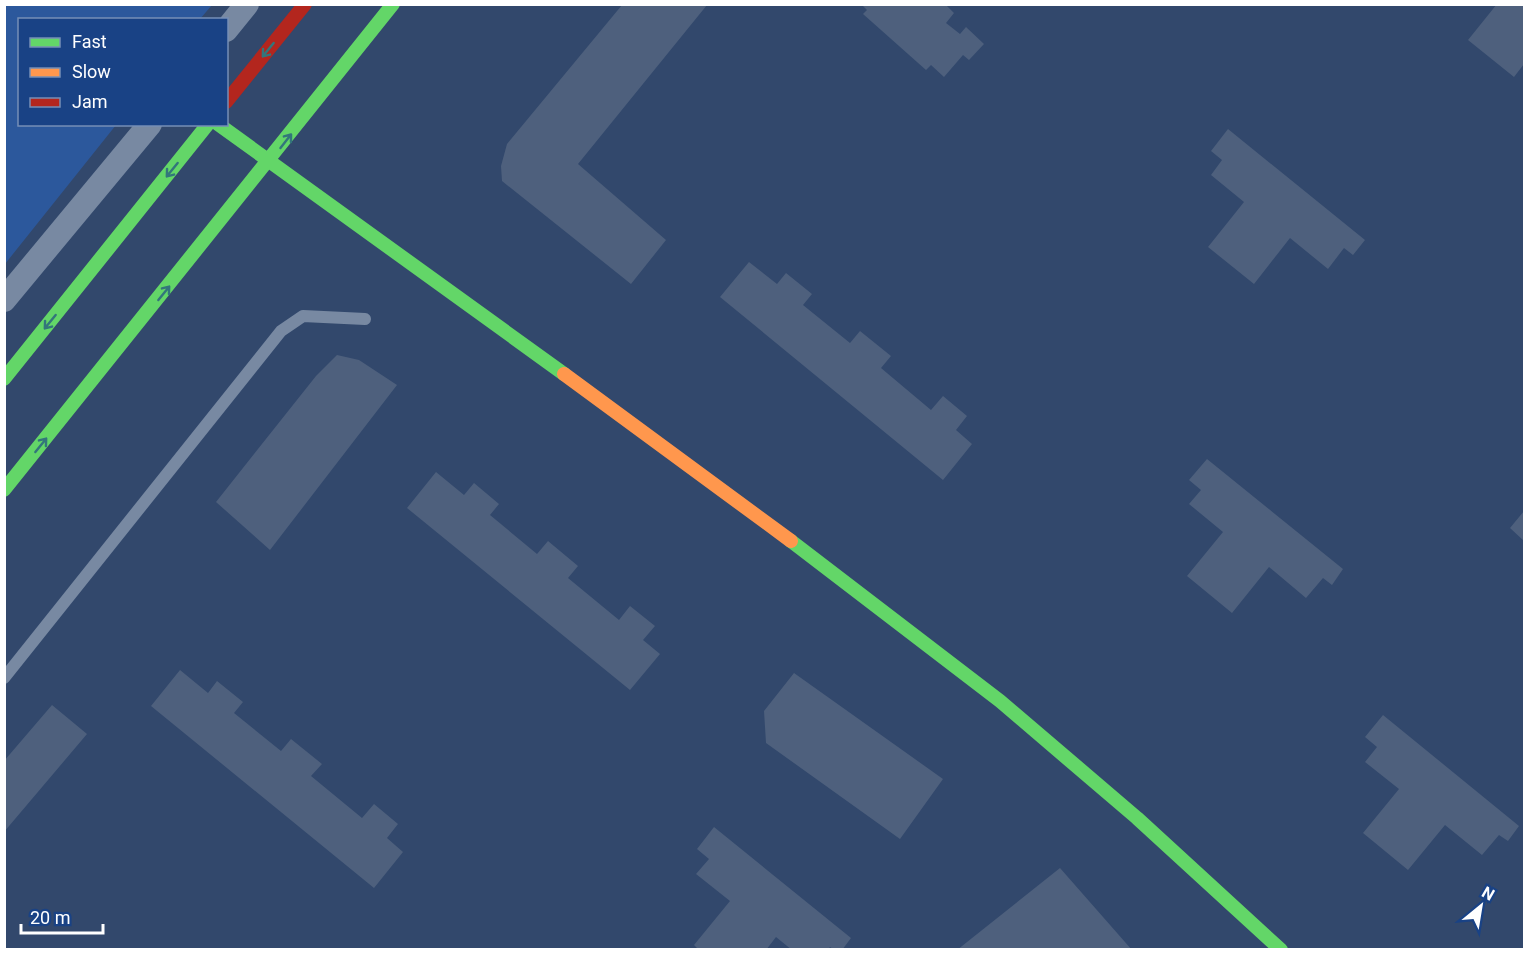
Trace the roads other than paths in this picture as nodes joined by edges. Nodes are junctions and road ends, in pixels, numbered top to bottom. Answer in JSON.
{"nodes":[{"id":1,"x":247,"y":4,"type":"edge"},
{"id":2,"x":305,"y":4,"type":"edge"},
{"id":3,"x":393,"y":4,"type":"edge"},
{"id":4,"x":228,"y":28,"type":"edge"},
{"id":5,"x":228,"y":100,"type":"edge"},
{"id":6,"x":148,"y":126,"type":"edge"},
{"id":7,"x":206,"y":126,"type":"edge"},
{"id":8,"x":221,"y":126,"type":"edge"},
{"id":9,"x":270,"y":161,"type":"junction"},
{"id":10,"x":4,"y":300,"type":"edge"},
{"id":11,"x":365,"y":319,"type":"dead end"},
{"id":12,"x":4,"y":379,"type":"edge"},
{"id":13,"x":4,"y":490,"type":"edge"},
{"id":14,"x":4,"y":678,"type":"edge"},
{"id":15,"x":1281,"y":950,"type":"edge"}],
"edges":[{"from":1,"to":4,"type":"street"},
{"from":2,"to":5,"type":"street","one_way":true},
{"from":9,"to":3,"type":"street","one_way":true},
{"from":6,"to":10,"type":"street"},
{"from":7,"to":12,"type":"street","one_way":true},
{"from":8,"to":9,"type":"street"},
{"from":13,"to":9,"type":"street","one_way":true},
{"from":9,"to":15,"type":"street"},
{"from":11,"to":14,"type":"lane"}]}
